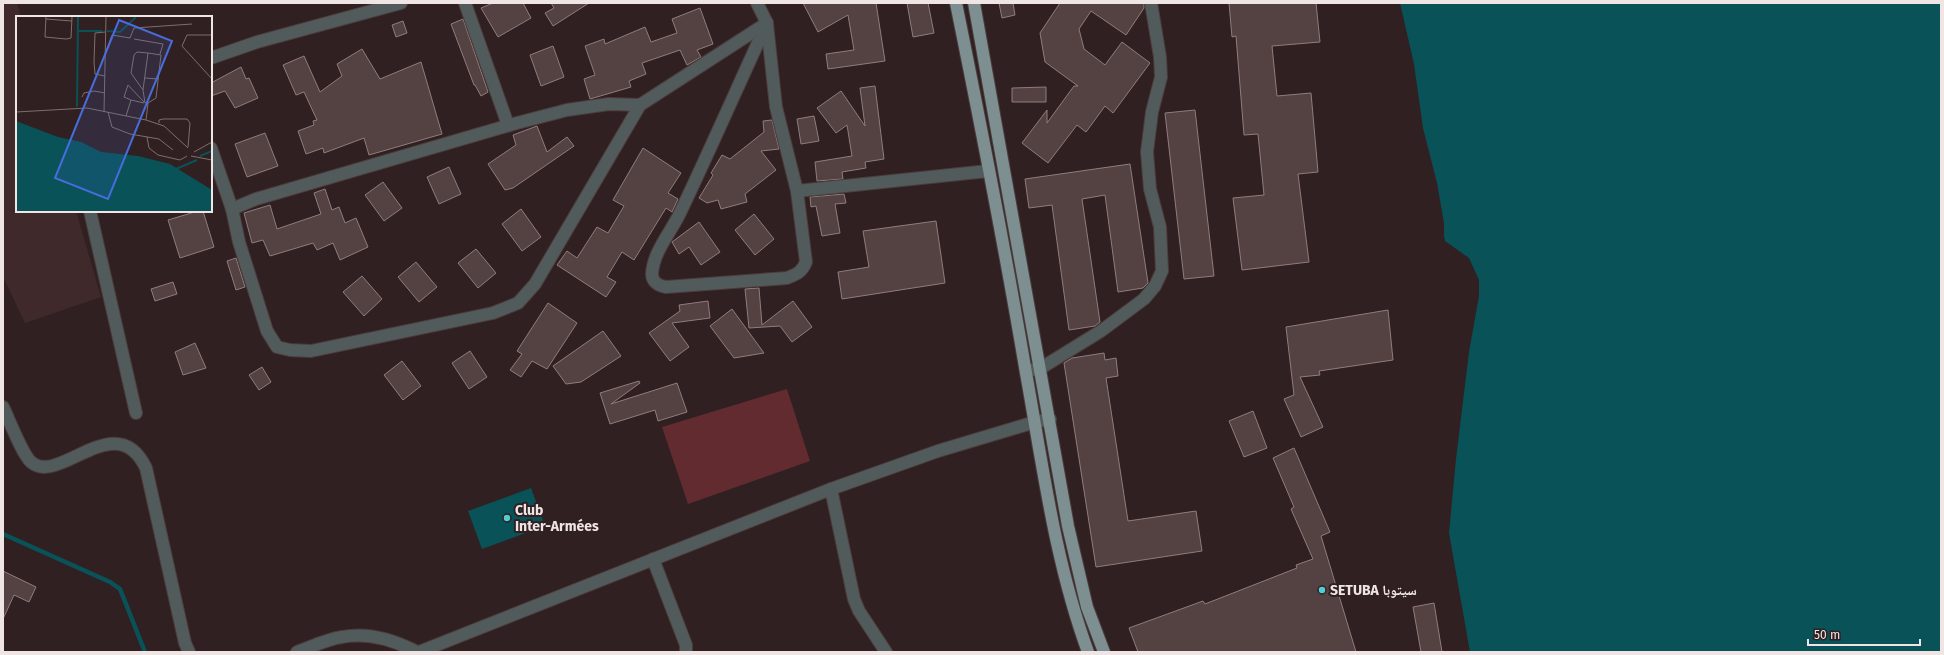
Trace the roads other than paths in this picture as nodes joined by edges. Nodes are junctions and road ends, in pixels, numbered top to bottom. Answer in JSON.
{"nodes":[{"id":1,"x":402,"y":3,"type":"edge"},
{"id":2,"x":465,"y":3,"type":"edge"},
{"id":3,"x":758,"y":3,"type":"edge"},
{"id":4,"x":956,"y":3,"type":"edge"},
{"id":5,"x":974,"y":3,"type":"edge"},
{"id":6,"x":1151,"y":3,"type":"edge"},
{"id":7,"x":767,"y":23,"type":"junction"},
{"id":8,"x":212,"y":58,"type":"edge"},
{"id":9,"x":640,"y":105,"type":"junction"},
{"id":10,"x":508,"y":125,"type":"junction"},
{"id":11,"x":1000,"y":148,"type":"junction"},
{"id":12,"x":212,"y":151,"type":"edge"},
{"id":13,"x":985,"y":151,"type":"junction"},
{"id":14,"x":988,"y":171,"type":"junction"},
{"id":15,"x":797,"y":192,"type":"junction"},
{"id":16,"x":232,"y":208,"type":"junction"},
{"id":17,"x":90,"y":212,"type":"edge"},
{"id":18,"x":1040,"y":368,"type":"junction"},
{"id":19,"x":1026,"y":371,"type":"junction"},
{"id":20,"x":3,"y":407,"type":"edge"},
{"id":21,"x":136,"y":413,"type":"dead end"},
{"id":22,"x":1050,"y":419,"type":"junction"},
{"id":23,"x":1035,"y":422,"type":"junction"},
{"id":24,"x":830,"y":489,"type":"junction"},
{"id":25,"x":653,"y":559,"type":"junction"},
{"id":26,"x":189,"y":652,"type":"edge"},
{"id":27,"x":297,"y":652,"type":"edge"},
{"id":28,"x":418,"y":652,"type":"edge"},
{"id":29,"x":686,"y":652,"type":"edge"},
{"id":30,"x":886,"y":652,"type":"edge"},
{"id":31,"x":1088,"y":652,"type":"edge"},
{"id":32,"x":1104,"y":652,"type":"edge"}],
"edges":[{"from":1,"to":8,"type":"street"},
{"from":2,"to":10,"type":"street"},
{"from":3,"to":7,"type":"street"},
{"from":4,"to":13,"type":"main road"},
{"from":5,"to":11,"type":"main road"},
{"from":6,"to":18,"type":"street"},
{"from":7,"to":9,"type":"street"},
{"from":7,"to":15,"type":"street"},
{"from":7,"to":15,"type":"street"},
{"from":9,"to":10,"type":"street"},
{"from":9,"to":16,"type":"street"},
{"from":10,"to":16,"type":"street"},
{"from":11,"to":13,"type":"main road"},
{"from":11,"to":18,"type":"main road"},
{"from":12,"to":16,"type":"street"},
{"from":13,"to":14,"type":"main road"},
{"from":14,"to":15,"type":"street"},
{"from":14,"to":19,"type":"main road"},
{"from":17,"to":21,"type":"street"},
{"from":18,"to":19,"type":"street"},
{"from":18,"to":22,"type":"main road"},
{"from":19,"to":23,"type":"main road"},
{"from":20,"to":26,"type":"street"},
{"from":22,"to":23,"type":"street"},
{"from":22,"to":32,"type":"main road"},
{"from":23,"to":24,"type":"street"},
{"from":23,"to":31,"type":"main road"},
{"from":24,"to":25,"type":"street"},
{"from":24,"to":30,"type":"street"},
{"from":25,"to":28,"type":"street"},
{"from":25,"to":29,"type":"street"},
{"from":27,"to":28,"type":"street"}]}
